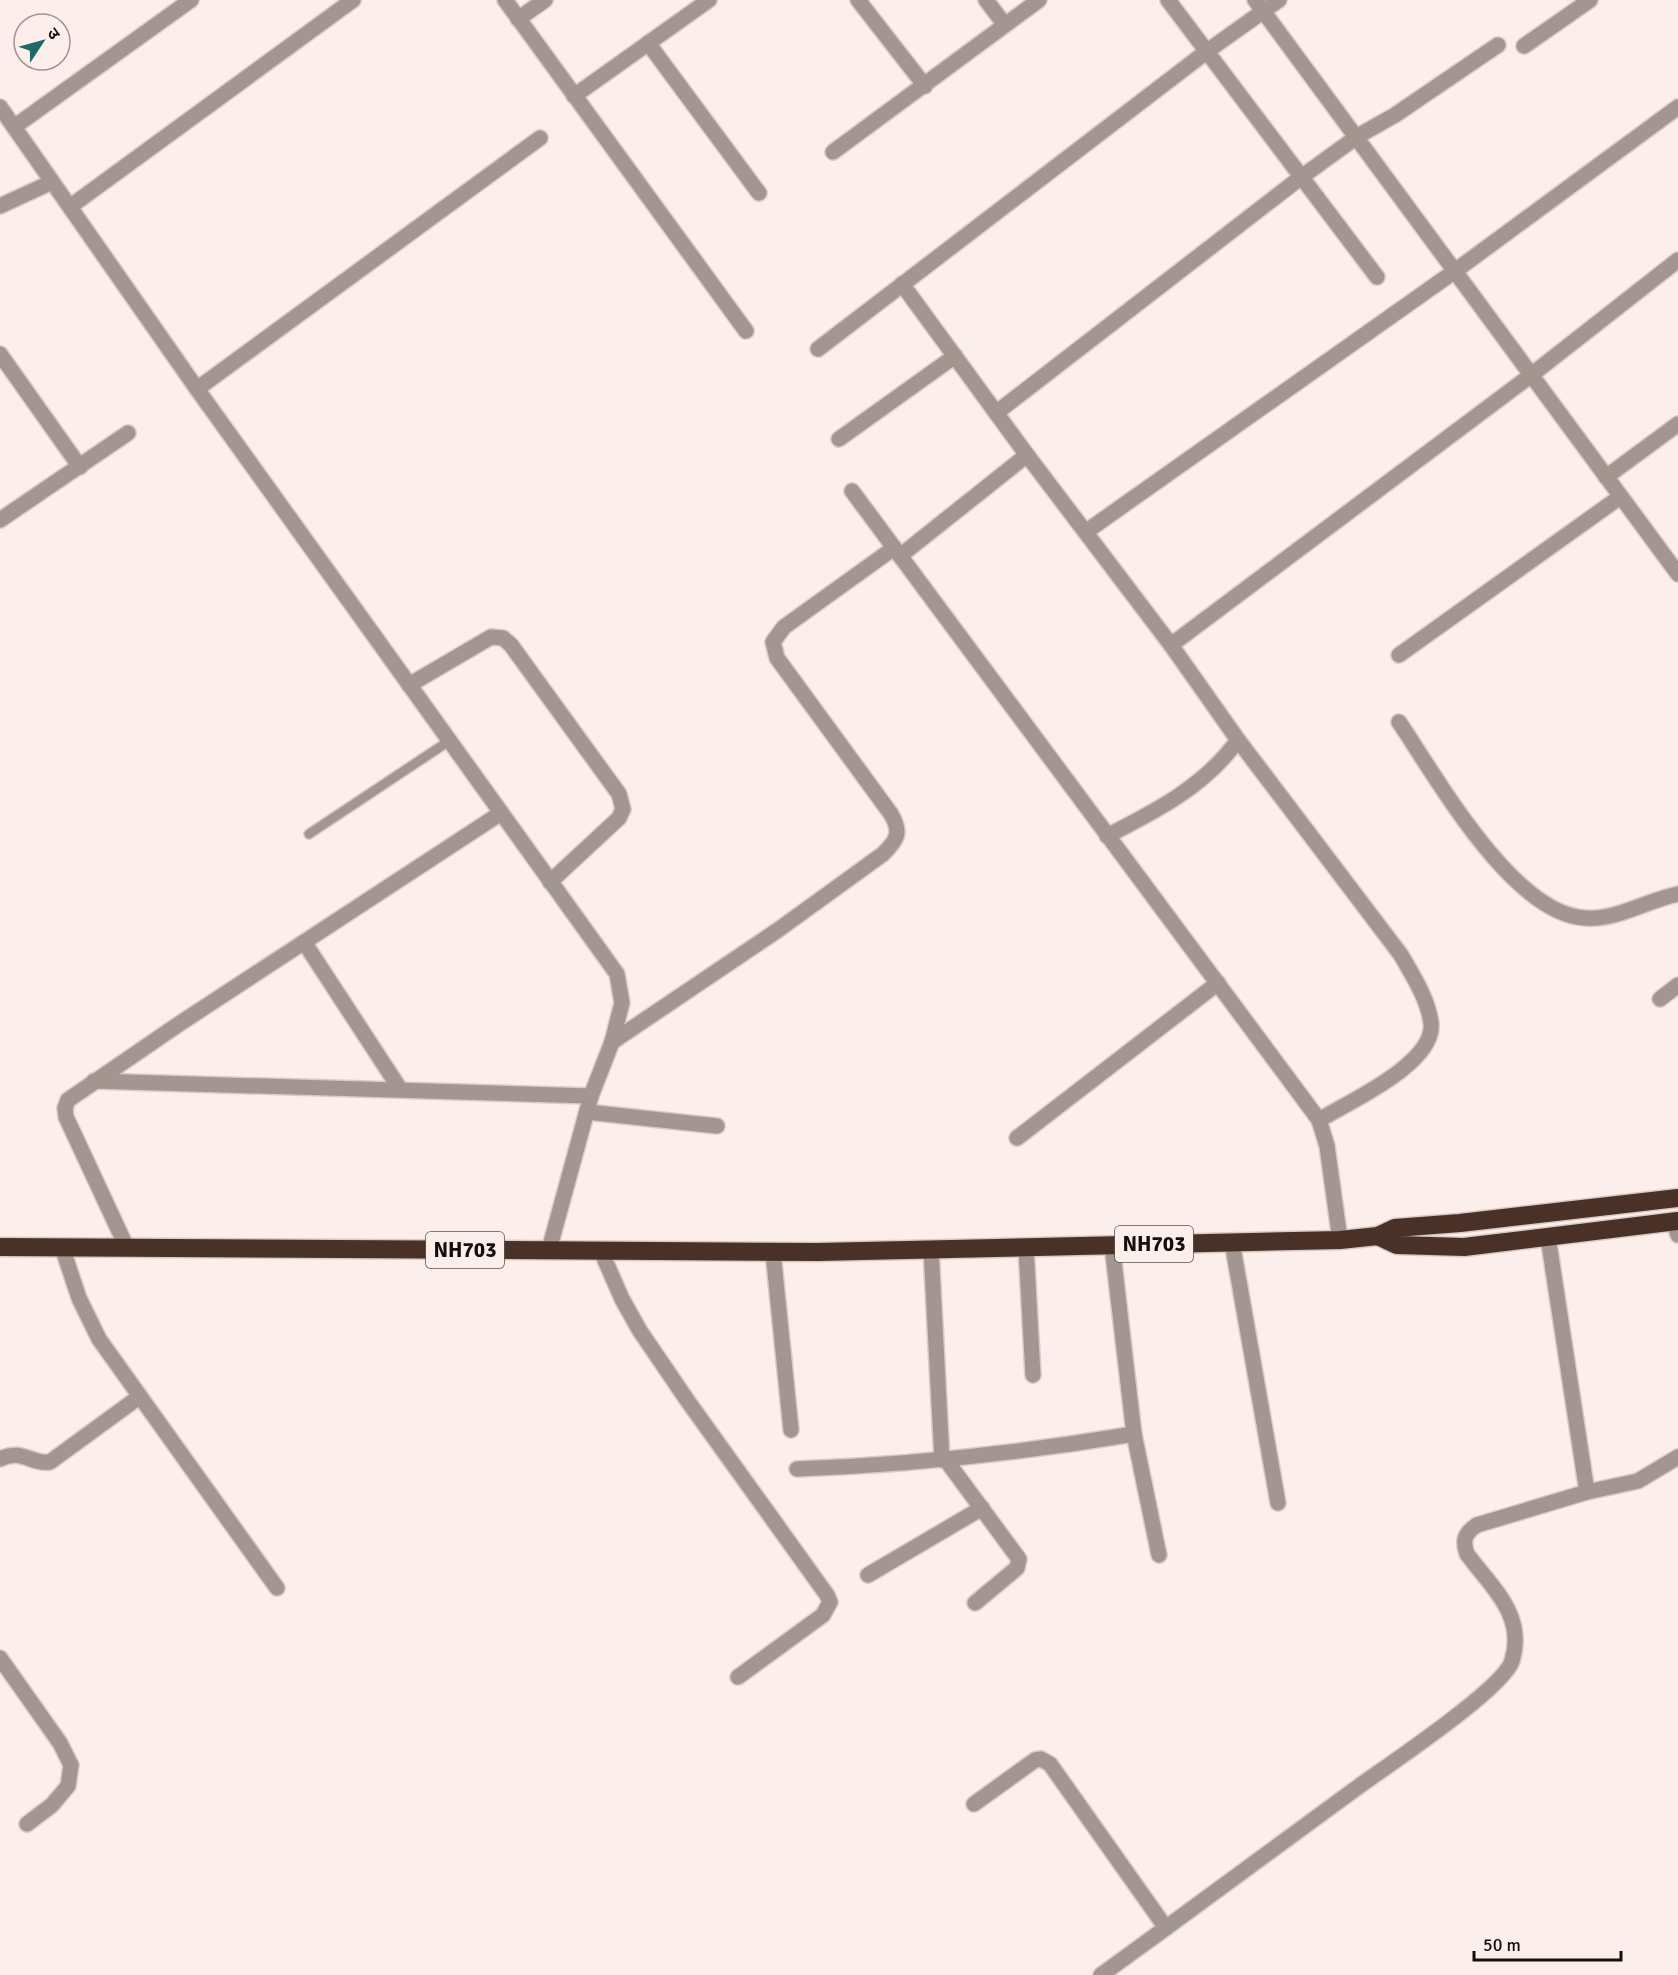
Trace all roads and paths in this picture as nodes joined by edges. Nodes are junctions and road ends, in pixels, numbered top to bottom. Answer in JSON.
{"nodes":[{"id":1,"x":191,"y":0,"type":"edge"},
{"id":2,"x":353,"y":0,"type":"edge"},
{"id":3,"x":505,"y":0,"type":"edge"},
{"id":4,"x":545,"y":0,"type":"edge"},
{"id":5,"x":709,"y":0,"type":"edge"},
{"id":6,"x":858,"y":0,"type":"edge"},
{"id":7,"x":986,"y":0,"type":"edge"},
{"id":8,"x":1039,"y":0,"type":"edge"},
{"id":9,"x":1168,"y":0,"type":"edge"},
{"id":10,"x":1280,"y":0,"type":"edge"},
{"id":11,"x":1590,"y":0,"type":"edge"},
{"id":12,"x":1259,"y":6,"type":"edge"},
{"id":13,"x":518,"y":19,"type":"junction"},
{"id":14,"x":1005,"y":25,"type":"junction"},
{"id":15,"x":648,"y":43,"type":"junction"},
{"id":16,"x":1498,"y":45,"type":"dead end"},
{"id":17,"x":1524,"y":46,"type":"dead end"},
{"id":18,"x":1206,"y":52,"type":"junction"},
{"id":19,"x":925,"y":86,"type":"junction"},
{"id":20,"x":574,"y":96,"type":"junction"},
{"id":21,"x":0,"y":107,"type":"edge"},
{"id":22,"x":1678,"y":107,"type":"edge"},
{"id":23,"x":14,"y":127,"type":"junction"},
{"id":24,"x":1358,"y":136,"type":"junction"},
{"id":25,"x":540,"y":138,"type":"dead end"},
{"id":26,"x":833,"y":152,"type":"dead end"},
{"id":27,"x":1300,"y":178,"type":"junction"},
{"id":28,"x":52,"y":182,"type":"junction"},
{"id":29,"x":759,"y":193,"type":"dead end"},
{"id":30,"x":0,"y":206,"type":"edge"},
{"id":31,"x":71,"y":206,"type":"junction"},
{"id":32,"x":1678,"y":260,"type":"edge"},
{"id":33,"x":1455,"y":271,"type":"junction"},
{"id":34,"x":1377,"y":277,"type":"dead end"},
{"id":35,"x":902,"y":284,"type":"junction"},
{"id":36,"x":746,"y":331,"type":"dead end"},
{"id":37,"x":818,"y":349,"type":"dead end"},
{"id":38,"x":0,"y":354,"type":"edge"},
{"id":39,"x":955,"y":356,"type":"junction"},
{"id":40,"x":1530,"y":376,"type":"junction"},
{"id":41,"x":197,"y":389,"type":"junction"},
{"id":42,"x":996,"y":412,"type":"junction"},
{"id":43,"x":1678,"y":424,"type":"edge"},
{"id":44,"x":128,"y":433,"type":"dead end"},
{"id":45,"x":839,"y":439,"type":"dead end"},
{"id":46,"x":1026,"y":454,"type":"junction"},
{"id":47,"x":80,"y":467,"type":"junction"},
{"id":48,"x":1606,"y":477,"type":"junction"},
{"id":49,"x":852,"y":491,"type":"dead end"},
{"id":50,"x":1620,"y":497,"type":"junction"},
{"id":51,"x":0,"y":520,"type":"edge"},
{"id":52,"x":1087,"y":531,"type":"junction"},
{"id":53,"x":897,"y":552,"type":"junction"},
{"id":54,"x":1678,"y":574,"type":"edge"},
{"id":55,"x":1171,"y":645,"type":"junction"},
{"id":56,"x":1399,"y":656,"type":"dead end"},
{"id":57,"x":409,"y":685,"type":"junction"},
{"id":58,"x":1399,"y":722,"type":"dead end"},
{"id":59,"x":1238,"y":740,"type":"junction"},
{"id":60,"x":449,"y":741,"type":"junction"},
{"id":61,"x":501,"y":813,"type":"junction"},
{"id":62,"x":309,"y":834,"type":"dead end"},
{"id":63,"x":1107,"y":836,"type":"junction"},
{"id":64,"x":550,"y":882,"type":"junction"},
{"id":65,"x":1678,"y":894,"type":"edge"},
{"id":66,"x":304,"y":942,"type":"junction"},
{"id":67,"x":1218,"y":983,"type":"junction"},
{"id":68,"x":1678,"y":985,"type":"edge"},
{"id":69,"x":1660,"y":999,"type":"dead end"},
{"id":70,"x":612,"y":1042,"type":"junction"},
{"id":71,"x":94,"y":1081,"type":"junction"},
{"id":72,"x":400,"y":1089,"type":"junction"},
{"id":73,"x":591,"y":1096,"type":"junction"},
{"id":74,"x":587,"y":1112,"type":"junction"},
{"id":75,"x":1319,"y":1120,"type":"junction"},
{"id":76,"x":717,"y":1126,"type":"dead end"},
{"id":77,"x":1017,"y":1138,"type":"dead end"},
{"id":78,"x":1678,"y":1198,"type":"edge"},
{"id":79,"x":1677,"y":1226,"type":"edge"},
{"id":80,"x":1378,"y":1236,"type":"junction"},
{"id":81,"x":1548,"y":1238,"type":"junction"},
{"id":82,"x":1340,"y":1240,"type":"junction"},
{"id":83,"x":1232,"y":1242,"type":"junction"},
{"id":84,"x":1112,"y":1245,"type":"junction"},
{"id":85,"x":0,"y":1247,"type":"edge"},
{"id":86,"x":62,"y":1247,"type":"junction"},
{"id":87,"x":1026,"y":1247,"type":"junction"},
{"id":88,"x":127,"y":1248,"type":"junction"},
{"id":89,"x":931,"y":1249,"type":"junction"},
{"id":90,"x":549,"y":1250,"type":"junction"},
{"id":91,"x":601,"y":1251,"type":"junction"},
{"id":92,"x":773,"y":1252,"type":"junction"},
{"id":93,"x":1033,"y":1375,"type":"dead end"},
{"id":94,"x":139,"y":1397,"type":"junction"},
{"id":95,"x":791,"y":1430,"type":"dead end"},
{"id":96,"x":1134,"y":1434,"type":"junction"},
{"id":97,"x":1678,"y":1457,"type":"edge"},
{"id":98,"x":0,"y":1459,"type":"edge"},
{"id":99,"x":944,"y":1460,"type":"junction"},
{"id":100,"x":797,"y":1469,"type":"dead end"},
{"id":101,"x":1587,"y":1492,"type":"junction"},
{"id":102,"x":1278,"y":1503,"type":"dead end"},
{"id":103,"x":982,"y":1509,"type":"junction"},
{"id":104,"x":1159,"y":1555,"type":"dead end"},
{"id":105,"x":868,"y":1575,"type":"dead end"},
{"id":106,"x":277,"y":1588,"type":"dead end"},
{"id":107,"x":975,"y":1602,"type":"dead end"},
{"id":108,"x":0,"y":1658,"type":"edge"},
{"id":109,"x":738,"y":1677,"type":"dead end"},
{"id":110,"x":974,"y":1804,"type":"dead end"},
{"id":111,"x":27,"y":1824,"type":"dead end"},
{"id":112,"x":1166,"y":1928,"type":"junction"},
{"id":113,"x":1101,"y":1975,"type":"edge"}],
"edges":[{"from":1,"to":23,"type":"street"},
{"from":2,"to":31,"type":"street"},
{"from":3,"to":13,"type":"street"},
{"from":4,"to":13,"type":"street"},
{"from":5,"to":15,"type":"street"},
{"from":6,"to":19,"type":"street"},
{"from":7,"to":14,"type":"street"},
{"from":8,"to":14,"type":"street"},
{"from":9,"to":18,"type":"street"},
{"from":10,"to":12,"type":"street"},
{"from":11,"to":17,"type":"street"},
{"from":12,"to":18,"type":"street"},
{"from":12,"to":24,"type":"street"},
{"from":13,"to":20,"type":"street"},
{"from":14,"to":19,"type":"street"},
{"from":15,"to":20,"type":"street"},
{"from":15,"to":29,"type":"street"},
{"from":16,"to":24,"type":"street"},
{"from":18,"to":27,"type":"street"},
{"from":18,"to":35,"type":"street"},
{"from":19,"to":26,"type":"street"},
{"from":20,"to":36,"type":"street"},
{"from":21,"to":23,"type":"street"},
{"from":22,"to":33,"type":"street"},
{"from":23,"to":28,"type":"street"},
{"from":24,"to":27,"type":"street"},
{"from":24,"to":33,"type":"street"},
{"from":25,"to":41,"type":"street"},
{"from":27,"to":34,"type":"street"},
{"from":27,"to":42,"type":"street"},
{"from":28,"to":30,"type":"street"},
{"from":28,"to":31,"type":"street"},
{"from":31,"to":41,"type":"street"},
{"from":32,"to":40,"type":"street"},
{"from":33,"to":40,"type":"street"},
{"from":33,"to":52,"type":"street"},
{"from":35,"to":37,"type":"street"},
{"from":35,"to":39,"type":"street"},
{"from":38,"to":47,"type":"street"},
{"from":39,"to":42,"type":"street"},
{"from":39,"to":45,"type":"street"},
{"from":40,"to":48,"type":"street"},
{"from":40,"to":55,"type":"street"},
{"from":41,"to":57,"type":"street"},
{"from":42,"to":46,"type":"street"},
{"from":43,"to":48,"type":"street"},
{"from":44,"to":47,"type":"street"},
{"from":46,"to":52,"type":"street"},
{"from":46,"to":53,"type":"street"},
{"from":47,"to":51,"type":"street"},
{"from":48,"to":50,"type":"street"},
{"from":49,"to":53,"type":"street"},
{"from":50,"to":54,"type":"street"},
{"from":50,"to":56,"type":"street"},
{"from":52,"to":55,"type":"street"},
{"from":53,"to":63,"type":"street"},
{"from":53,"to":70,"type":"street"},
{"from":55,"to":59,"type":"street"},
{"from":57,"to":60,"type":"street"},
{"from":57,"to":64,"type":"street"},
{"from":58,"to":65,"type":"street"},
{"from":59,"to":63,"type":"street"},
{"from":59,"to":75,"type":"street"},
{"from":60,"to":61,"type":"street"},
{"from":60,"to":62,"type":"lane"},
{"from":61,"to":64,"type":"street"},
{"from":61,"to":66,"type":"street"},
{"from":63,"to":67,"type":"street"},
{"from":64,"to":70,"type":"street"},
{"from":66,"to":71,"type":"street"},
{"from":66,"to":72,"type":"street"},
{"from":67,"to":75,"type":"street"},
{"from":67,"to":77,"type":"street"},
{"from":68,"to":69,"type":"street"},
{"from":70,"to":73,"type":"street"},
{"from":71,"to":72,"type":"street"},
{"from":71,"to":88,"type":"street"},
{"from":72,"to":73,"type":"street"},
{"from":73,"to":74,"type":"street"},
{"from":74,"to":76,"type":"street"},
{"from":74,"to":90,"type":"street"},
{"from":75,"to":82,"type":"street"},
{"from":78,"to":80,"type":"highway","number":"NH703"},
{"from":79,"to":81,"type":"highway","number":"NH703"},
{"from":80,"to":81,"type":"highway","number":"NH703"},
{"from":80,"to":82,"type":"highway","number":"NH703"},
{"from":81,"to":101,"type":"street"},
{"from":82,"to":83,"type":"highway","number":"NH703"},
{"from":83,"to":84,"type":"highway","number":"NH703"},
{"from":83,"to":102,"type":"street"},
{"from":84,"to":87,"type":"highway","number":"NH703"},
{"from":84,"to":96,"type":"street"},
{"from":85,"to":86,"type":"highway","number":"NH703"},
{"from":86,"to":88,"type":"highway","number":"NH703"},
{"from":86,"to":94,"type":"street"},
{"from":87,"to":89,"type":"highway","number":"NH703"},
{"from":87,"to":93,"type":"street"},
{"from":88,"to":90,"type":"highway","number":"NH703"},
{"from":89,"to":92,"type":"highway","number":"NH703"},
{"from":89,"to":99,"type":"street"},
{"from":90,"to":91,"type":"highway","number":"NH703"},
{"from":91,"to":92,"type":"highway","number":"NH703"},
{"from":91,"to":109,"type":"street"},
{"from":92,"to":95,"type":"street"},
{"from":94,"to":98,"type":"street"},
{"from":94,"to":106,"type":"street"},
{"from":96,"to":99,"type":"street"},
{"from":96,"to":104,"type":"street"},
{"from":97,"to":101,"type":"street"},
{"from":99,"to":100,"type":"street"},
{"from":99,"to":103,"type":"street"},
{"from":101,"to":112,"type":"street"},
{"from":103,"to":105,"type":"street"},
{"from":103,"to":107,"type":"street"},
{"from":108,"to":111,"type":"street"},
{"from":110,"to":112,"type":"street"},
{"from":112,"to":113,"type":"street"}]}
